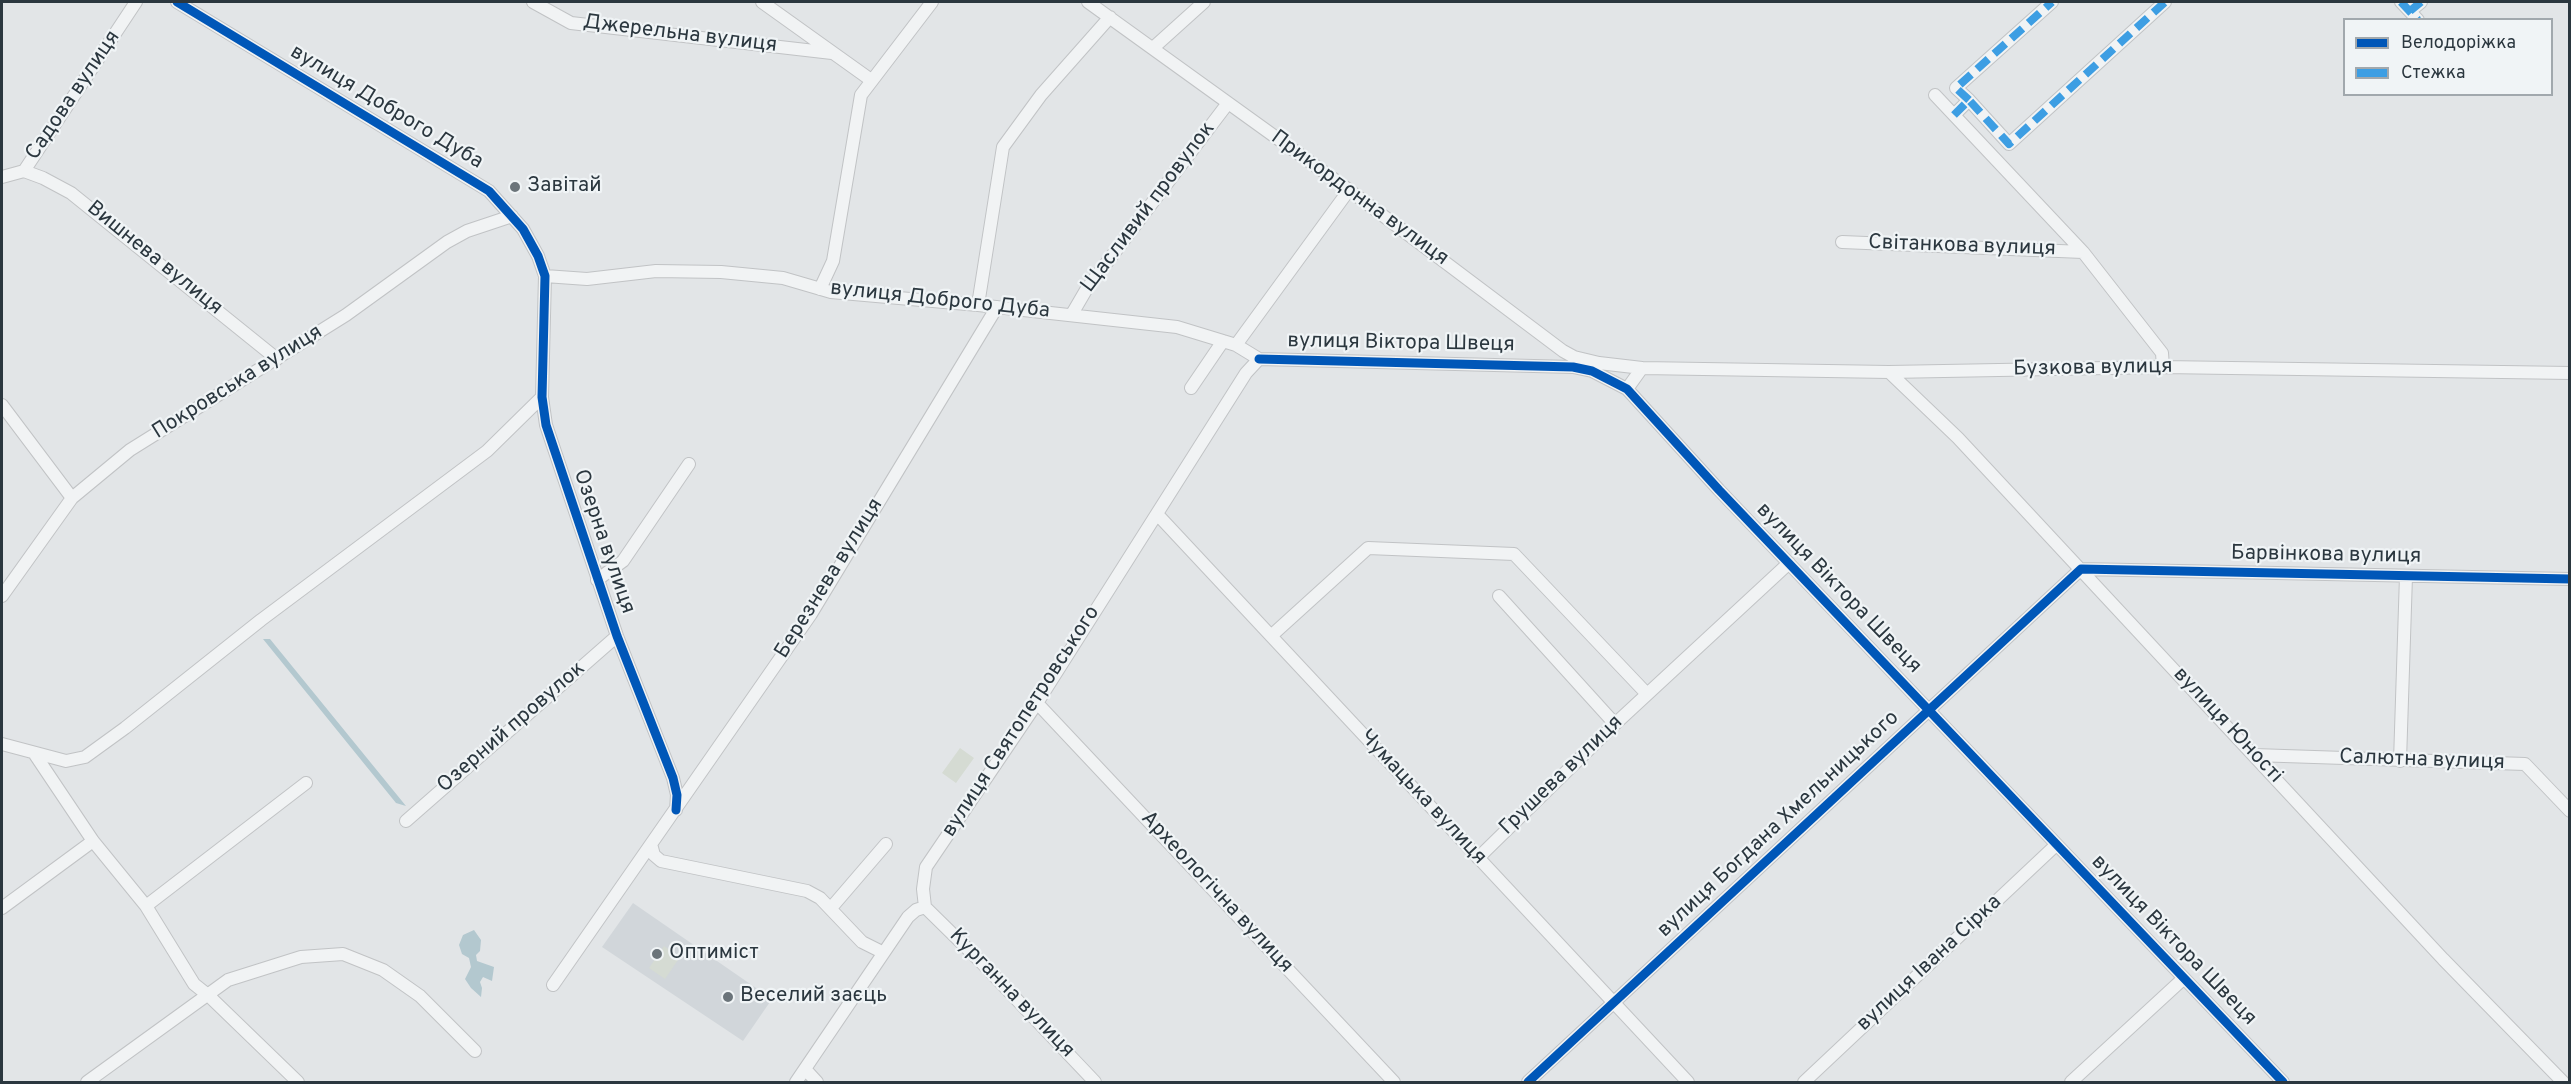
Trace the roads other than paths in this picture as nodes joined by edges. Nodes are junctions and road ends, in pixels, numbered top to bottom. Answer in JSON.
{"nodes":[{"id":1,"x":136,"y":2,"type":"edge"},
{"id":2,"x":177,"y":2,"type":"edge"},
{"id":3,"x":533,"y":2,"type":"edge"},
{"id":4,"x":762,"y":2,"type":"edge"},
{"id":5,"x":932,"y":2,"type":"edge"},
{"id":6,"x":1088,"y":2,"type":"edge"},
{"id":7,"x":1204,"y":2,"type":"edge"},
{"id":8,"x":2052,"y":2,"type":"edge"},
{"id":9,"x":2165,"y":2,"type":"edge"},
{"id":10,"x":2401,"y":2,"type":"edge"},
{"id":11,"x":2421,"y":2,"type":"edge"},
{"id":12,"x":2414,"y":15,"type":"edge"},
{"id":13,"x":1110,"y":17,"type":"junction"},
{"id":14,"x":1153,"y":48,"type":"junction"},
{"id":15,"x":832,"y":53,"type":"junction"},
{"id":16,"x":871,"y":80,"type":"junction"},
{"id":17,"x":1935,"y":95,"type":"dead end"},
{"id":18,"x":1969,"y":100,"type":"junction"},
{"id":19,"x":1228,"y":103,"type":"junction"},
{"id":20,"x":1954,"y":115,"type":"junction"},
{"id":21,"x":24,"y":171,"type":"junction"},
{"id":22,"x":2,"y":177,"type":"edge"},
{"id":23,"x":1349,"y":190,"type":"junction"},
{"id":24,"x":512,"y":216,"type":"junction"},
{"id":25,"x":1842,"y":242,"type":"dead end"},
{"id":26,"x":2083,"y":252,"type":"junction"},
{"id":27,"x":545,"y":276,"type":"junction"},
{"id":28,"x":820,"y":289,"type":"junction"},
{"id":29,"x":978,"y":305,"type":"junction"},
{"id":30,"x":997,"y":307,"type":"junction"},
{"id":31,"x":1072,"y":314,"type":"junction"},
{"id":32,"x":1223,"y":341,"type":"junction"},
{"id":33,"x":1236,"y":345,"type":"junction"},
{"id":34,"x":277,"y":359,"type":"junction"},
{"id":35,"x":1259,"y":359,"type":"junction"},
{"id":36,"x":1642,"y":368,"type":"junction"},
{"id":37,"x":2163,"y":368,"type":"junction"},
{"id":38,"x":1889,"y":372,"type":"junction"},
{"id":39,"x":2570,"y":374,"type":"edge"},
{"id":40,"x":1191,"y":388,"type":"dead end"},
{"id":41,"x":1627,"y":389,"type":"junction"},
{"id":42,"x":542,"y":397,"type":"junction"},
{"id":43,"x":2,"y":405,"type":"edge"},
{"id":44,"x":689,"y":464,"type":"dead end"},
{"id":45,"x":72,"y":498,"type":"junction"},
{"id":46,"x":1158,"y":514,"type":"junction"},
{"id":47,"x":1789,"y":563,"type":"junction"},
{"id":48,"x":2081,"y":569,"type":"junction"},
{"id":49,"x":2406,"y":576,"type":"junction"},
{"id":50,"x":2570,"y":579,"type":"edge"},
{"id":51,"x":597,"y":580,"type":"junction"},
{"id":52,"x":2,"y":596,"type":"edge"},
{"id":53,"x":1498,"y":596,"type":"dead end"},
{"id":54,"x":617,"y":636,"type":"junction"},
{"id":55,"x":1271,"y":636,"type":"junction"},
{"id":56,"x":1647,"y":694,"type":"junction"},
{"id":57,"x":1038,"y":703,"type":"junction"},
{"id":58,"x":1929,"y":711,"type":"junction"},
{"id":59,"x":1615,"y":724,"type":"junction"},
{"id":60,"x":2,"y":744,"type":"edge"},
{"id":61,"x":34,"y":753,"type":"junction"},
{"id":62,"x":2253,"y":755,"type":"junction"},
{"id":63,"x":2400,"y":761,"type":"junction"},
{"id":64,"x":306,"y":783,"type":"dead end"},
{"id":65,"x":676,"y":810,"type":"junction"},
{"id":66,"x":2570,"y":811,"type":"edge"},
{"id":67,"x":406,"y":820,"type":"dead end"},
{"id":68,"x":93,"y":842,"type":"junction"},
{"id":69,"x":651,"y":844,"type":"junction"},
{"id":70,"x":886,"y":844,"type":"dead end"},
{"id":71,"x":2056,"y":845,"type":"junction"},
{"id":72,"x":1478,"y":858,"type":"junction"},
{"id":73,"x":146,"y":906,"type":"junction"},
{"id":74,"x":925,"y":907,"type":"junction"},
{"id":75,"x":2,"y":908,"type":"edge"},
{"id":76,"x":831,"y":908,"type":"junction"},
{"id":77,"x":882,"y":952,"type":"junction"},
{"id":78,"x":2184,"y":978,"type":"junction"},
{"id":79,"x":553,"y":985,"type":"dead end"},
{"id":80,"x":209,"y":996,"type":"junction"},
{"id":81,"x":1614,"y":1003,"type":"junction"},
{"id":82,"x":475,"y":1051,"type":"dead end"},
{"id":83,"x":805,"y":1069,"type":"junction"},
{"id":84,"x":2570,"y":1076,"type":"edge"},
{"id":85,"x":2563,"y":1082,"type":"edge"},
{"id":86,"x":87,"y":1083,"type":"edge"},
{"id":87,"x":298,"y":1083,"type":"edge"},
{"id":88,"x":796,"y":1083,"type":"edge"},
{"id":89,"x":817,"y":1083,"type":"edge"},
{"id":90,"x":1095,"y":1083,"type":"edge"},
{"id":91,"x":1394,"y":1083,"type":"edge"},
{"id":92,"x":1528,"y":1083,"type":"edge"},
{"id":93,"x":1688,"y":1083,"type":"edge"},
{"id":94,"x":1804,"y":1083,"type":"edge"},
{"id":95,"x":2071,"y":1083,"type":"edge"},
{"id":96,"x":2283,"y":1083,"type":"edge"}],
"edges":[{"from":1,"to":21,"type":"street","name":"Садова вулиця"},
{"from":2,"to":24,"type":"street","name":"вулиця Доброго Дуба"},
{"from":3,"to":15,"type":"street","name":"Джерельна вулиця"},
{"from":4,"to":15,"type":"street"},
{"from":5,"to":16,"type":"street"},
{"from":6,"to":13,"type":"street","name":"Прикордонна вулиця"},
{"from":7,"to":14,"type":"street"},
{"from":8,"to":18,"type":"street"},
{"from":9,"to":18,"type":"street"},
{"from":10,"to":12,"type":"street"},
{"from":11,"to":12,"type":"street"},
{"from":13,"to":14,"type":"street","name":"Прикордонна вулиця"},
{"from":13,"to":29,"type":"street"},
{"from":14,"to":19,"type":"street","name":"Прикордонна вулиця"},
{"from":15,"to":16,"type":"street"},
{"from":16,"to":28,"type":"street"},
{"from":17,"to":20,"type":"street","name":"Світанкова вулиця"},
{"from":18,"to":20,"type":"street"},
{"from":19,"to":23,"type":"street","name":"Прикордонна вулиця"},
{"from":19,"to":31,"type":"street","name":"Щасливий провулок"},
{"from":20,"to":26,"type":"street","name":"Світанкова вулиця"},
{"from":21,"to":22,"type":"street","name":"Садова вулиця"},
{"from":21,"to":34,"type":"street","name":"Вишнева вулиця"},
{"from":23,"to":33,"type":"street"},
{"from":23,"to":36,"type":"street","name":"Прикордонна вулиця"},
{"from":24,"to":27,"type":"street","name":"вулиця Доброго Дуба"},
{"from":24,"to":34,"type":"street","name":"Покровська вулиця"},
{"from":25,"to":26,"type":"street","name":"Світанкова вулиця"},
{"from":26,"to":37,"type":"street","name":"Світанкова вулиця"},
{"from":27,"to":28,"type":"street","name":"вулиця Доброго Дуба"},
{"from":27,"to":42,"type":"street","name":"Озерна вулиця"},
{"from":28,"to":29,"type":"street","name":"вулиця Доброго Дуба"},
{"from":29,"to":30,"type":"street","name":"вулиця Доброго Дуба"},
{"from":30,"to":31,"type":"street","name":"вулиця Доброго Дуба"},
{"from":30,"to":65,"type":"street","name":"Березнева вулиця"},
{"from":31,"to":32,"type":"street","name":"вулиця Доброго Дуба"},
{"from":32,"to":33,"type":"street","name":"вулиця Доброго Дуба"},
{"from":32,"to":40,"type":"street"},
{"from":33,"to":35,"type":"street","name":"вулиця Доброго Дуба"},
{"from":34,"to":45,"type":"street","name":"Покровська вулиця"},
{"from":35,"to":41,"type":"street","name":"вулиця Віктора Швеця"},
{"from":35,"to":46,"type":"street","name":"вулиця Святопетровського"},
{"from":36,"to":38,"type":"street","name":"Бузкова вулиця"},
{"from":36,"to":41,"type":"street"},
{"from":37,"to":38,"type":"street","name":"Бузкова вулиця"},
{"from":37,"to":39,"type":"street","name":"Бузкова вулиця"},
{"from":38,"to":48,"type":"street","name":"вулиця Юності"},
{"from":41,"to":47,"type":"street","name":"вулиця Віктора Швеця"},
{"from":42,"to":51,"type":"street","name":"Озерна вулиця"},
{"from":42,"to":61,"type":"street"},
{"from":43,"to":45,"type":"street"},
{"from":44,"to":51,"type":"street"},
{"from":45,"to":52,"type":"street","name":"Покровська вулиця"},
{"from":46,"to":55,"type":"street","name":"Чумацька вулиця"},
{"from":46,"to":57,"type":"street","name":"вулиця Святопетровського"},
{"from":47,"to":56,"type":"street","name":"Грушева вулиця"},
{"from":47,"to":58,"type":"street","name":"вулиця Віктора Швеця"},
{"from":48,"to":49,"type":"street","name":"Барвінкова вулиця"},
{"from":48,"to":58,"type":"street","name":"вулиця Богдана Хмельницького"},
{"from":48,"to":62,"type":"street","name":"вулиця Юності"},
{"from":49,"to":50,"type":"street","name":"Барвінкова вулиця"},
{"from":49,"to":63,"type":"street"},
{"from":51,"to":54,"type":"street","name":"Озерна вулиця"},
{"from":53,"to":59,"type":"street"},
{"from":54,"to":65,"type":"street","name":"Озерна вулиця"},
{"from":54,"to":67,"type":"street","name":"Озерний провулок"},
{"from":55,"to":56,"type":"street"},
{"from":55,"to":72,"type":"street","name":"Чумацька вулиця"},
{"from":56,"to":59,"type":"street","name":"Грушева вулиця"},
{"from":57,"to":74,"type":"street","name":"вулиця Святопетровського"},
{"from":57,"to":91,"type":"street","name":"Археологічна вулиця"},
{"from":58,"to":71,"type":"street","name":"вулиця Віктора Швеця"},
{"from":58,"to":81,"type":"street","name":"вулиця Богдана Хмельницького"},
{"from":59,"to":72,"type":"street","name":"Грушева вулиця"},
{"from":60,"to":61,"type":"street"},
{"from":61,"to":68,"type":"street"},
{"from":62,"to":63,"type":"street","name":"Салютна вулиця"},
{"from":62,"to":85,"type":"street","name":"вулиця Юності"},
{"from":63,"to":66,"type":"street","name":"Салютна вулиця"},
{"from":64,"to":73,"type":"street"},
{"from":65,"to":69,"type":"street","name":"Березнева вулиця"},
{"from":68,"to":73,"type":"street"},
{"from":68,"to":75,"type":"street"},
{"from":69,"to":76,"type":"street"},
{"from":69,"to":79,"type":"street","name":"Березнева вулиця"},
{"from":70,"to":76,"type":"street"},
{"from":71,"to":78,"type":"street","name":"вулиця Віктора Швеця"},
{"from":71,"to":94,"type":"street","name":"вулиця Івана Сірка"},
{"from":72,"to":81,"type":"street","name":"Чумацька вулиця"},
{"from":73,"to":80,"type":"street"},
{"from":74,"to":77,"type":"street"},
{"from":74,"to":90,"type":"street","name":"Курганна вулиця"},
{"from":76,"to":77,"type":"street"},
{"from":77,"to":83,"type":"street"},
{"from":78,"to":95,"type":"street"},
{"from":78,"to":96,"type":"street","name":"вулиця Віктора Швеця"},
{"from":80,"to":82,"type":"street"},
{"from":80,"to":86,"type":"street"},
{"from":80,"to":87,"type":"street"},
{"from":81,"to":92,"type":"street","name":"вулиця Богдана Хмельницького"},
{"from":81,"to":93,"type":"street","name":"Чумацька вулиця"},
{"from":83,"to":88,"type":"street"},
{"from":83,"to":89,"type":"street"},
{"from":84,"to":85,"type":"street"}]}
